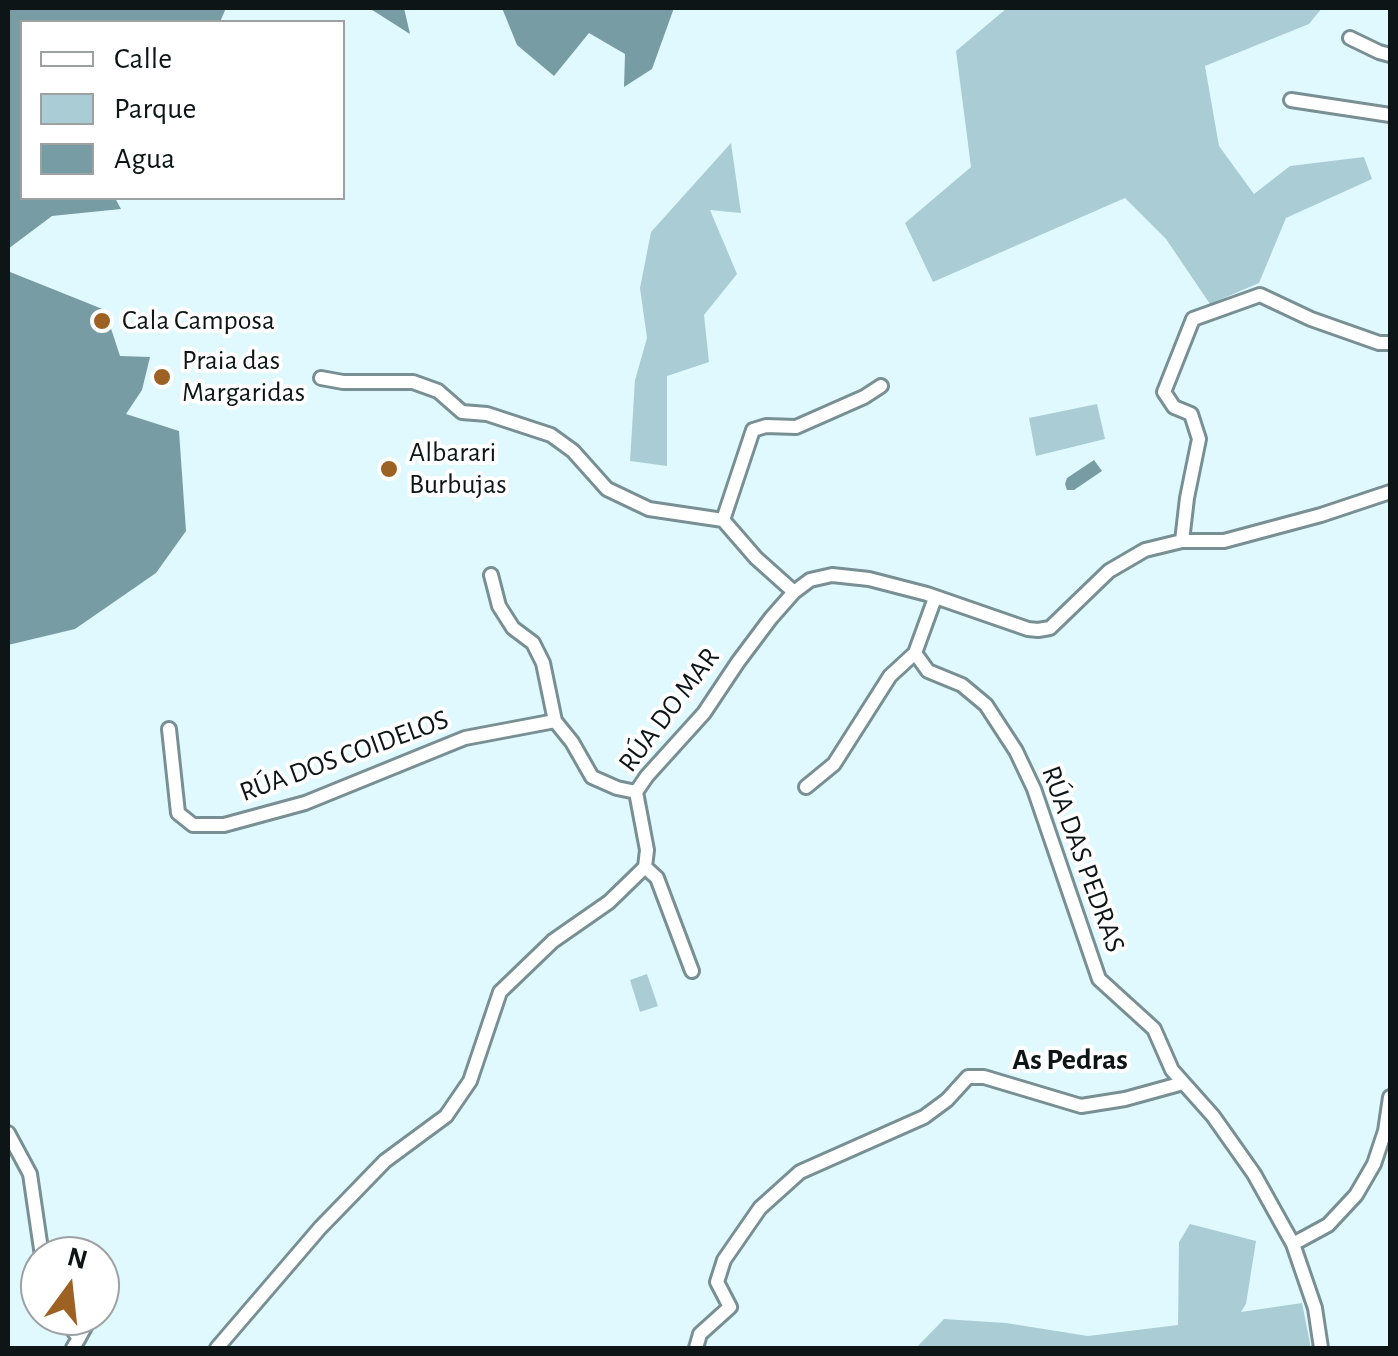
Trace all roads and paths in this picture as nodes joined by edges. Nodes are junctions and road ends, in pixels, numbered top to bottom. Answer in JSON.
{"nodes":[{"id":1,"x":1350,"y":38,"type":"dead end"},
{"id":2,"x":1390,"y":55,"type":"edge"},
{"id":3,"x":1291,"y":100,"type":"dead end"},
{"id":4,"x":1390,"y":115,"type":"edge"},
{"id":5,"x":1390,"y":344,"type":"edge"},
{"id":6,"x":321,"y":378,"type":"dead end"},
{"id":7,"x":881,"y":386,"type":"dead end"},
{"id":8,"x":1390,"y":492,"type":"edge"},
{"id":9,"x":723,"y":520,"type":"junction"},
{"id":10,"x":1182,"y":541,"type":"junction"},
{"id":11,"x":491,"y":575,"type":"dead end"},
{"id":12,"x":794,"y":592,"type":"junction"},
{"id":13,"x":936,"y":598,"type":"junction"},
{"id":14,"x":915,"y":653,"type":"junction"},
{"id":15,"x":556,"y":721,"type":"junction"},
{"id":16,"x":169,"y":728,"type":"dead end"},
{"id":17,"x":806,"y":787,"type":"dead end"},
{"id":18,"x":636,"y":792,"type":"junction"},
{"id":19,"x":644,"y":867,"type":"junction"},
{"id":20,"x":692,"y":971,"type":"dead end"},
{"id":21,"x":1183,"y":1083,"type":"junction"},
{"id":22,"x":1390,"y":1097,"type":"edge"},
{"id":23,"x":8,"y":1133,"type":"edge"},
{"id":24,"x":39,"y":1236,"type":"edge"},
{"id":25,"x":1293,"y":1244,"type":"junction"},
{"id":26,"x":217,"y":1348,"type":"edge"},
{"id":27,"x":696,"y":1348,"type":"edge"},
{"id":28,"x":1321,"y":1348,"type":"edge"}],
"edges":[{"from":1,"to":2,"type":"street"},
{"from":3,"to":4,"type":"street"},
{"from":5,"to":10,"type":"street"},
{"from":6,"to":9,"type":"street"},
{"from":7,"to":9,"type":"street"},
{"from":8,"to":10,"type":"street"},
{"from":9,"to":12,"type":"street"},
{"from":10,"to":13,"type":"street"},
{"from":11,"to":15,"type":"street"},
{"from":12,"to":13,"type":"street"},
{"from":12,"to":18,"type":"street","name":"RÚA DO MAR"},
{"from":13,"to":14,"type":"street"},
{"from":14,"to":17,"type":"street"},
{"from":14,"to":21,"type":"street","name":"RÚA DAS PEDRAS"},
{"from":15,"to":16,"type":"street","name":"RÚA DOS COIDELOS"},
{"from":15,"to":18,"type":"street"},
{"from":18,"to":19,"type":"street","name":"RÚA DO MAR"},
{"from":19,"to":20,"type":"street"},
{"from":19,"to":26,"type":"street"},
{"from":21,"to":25,"type":"street","name":"RÚA DAS PEDRAS"},
{"from":21,"to":27,"type":"street"},
{"from":22,"to":25,"type":"street"},
{"from":23,"to":24,"type":"street"},
{"from":25,"to":28,"type":"street","name":"RÚA DAS PEDRAS"}]}
